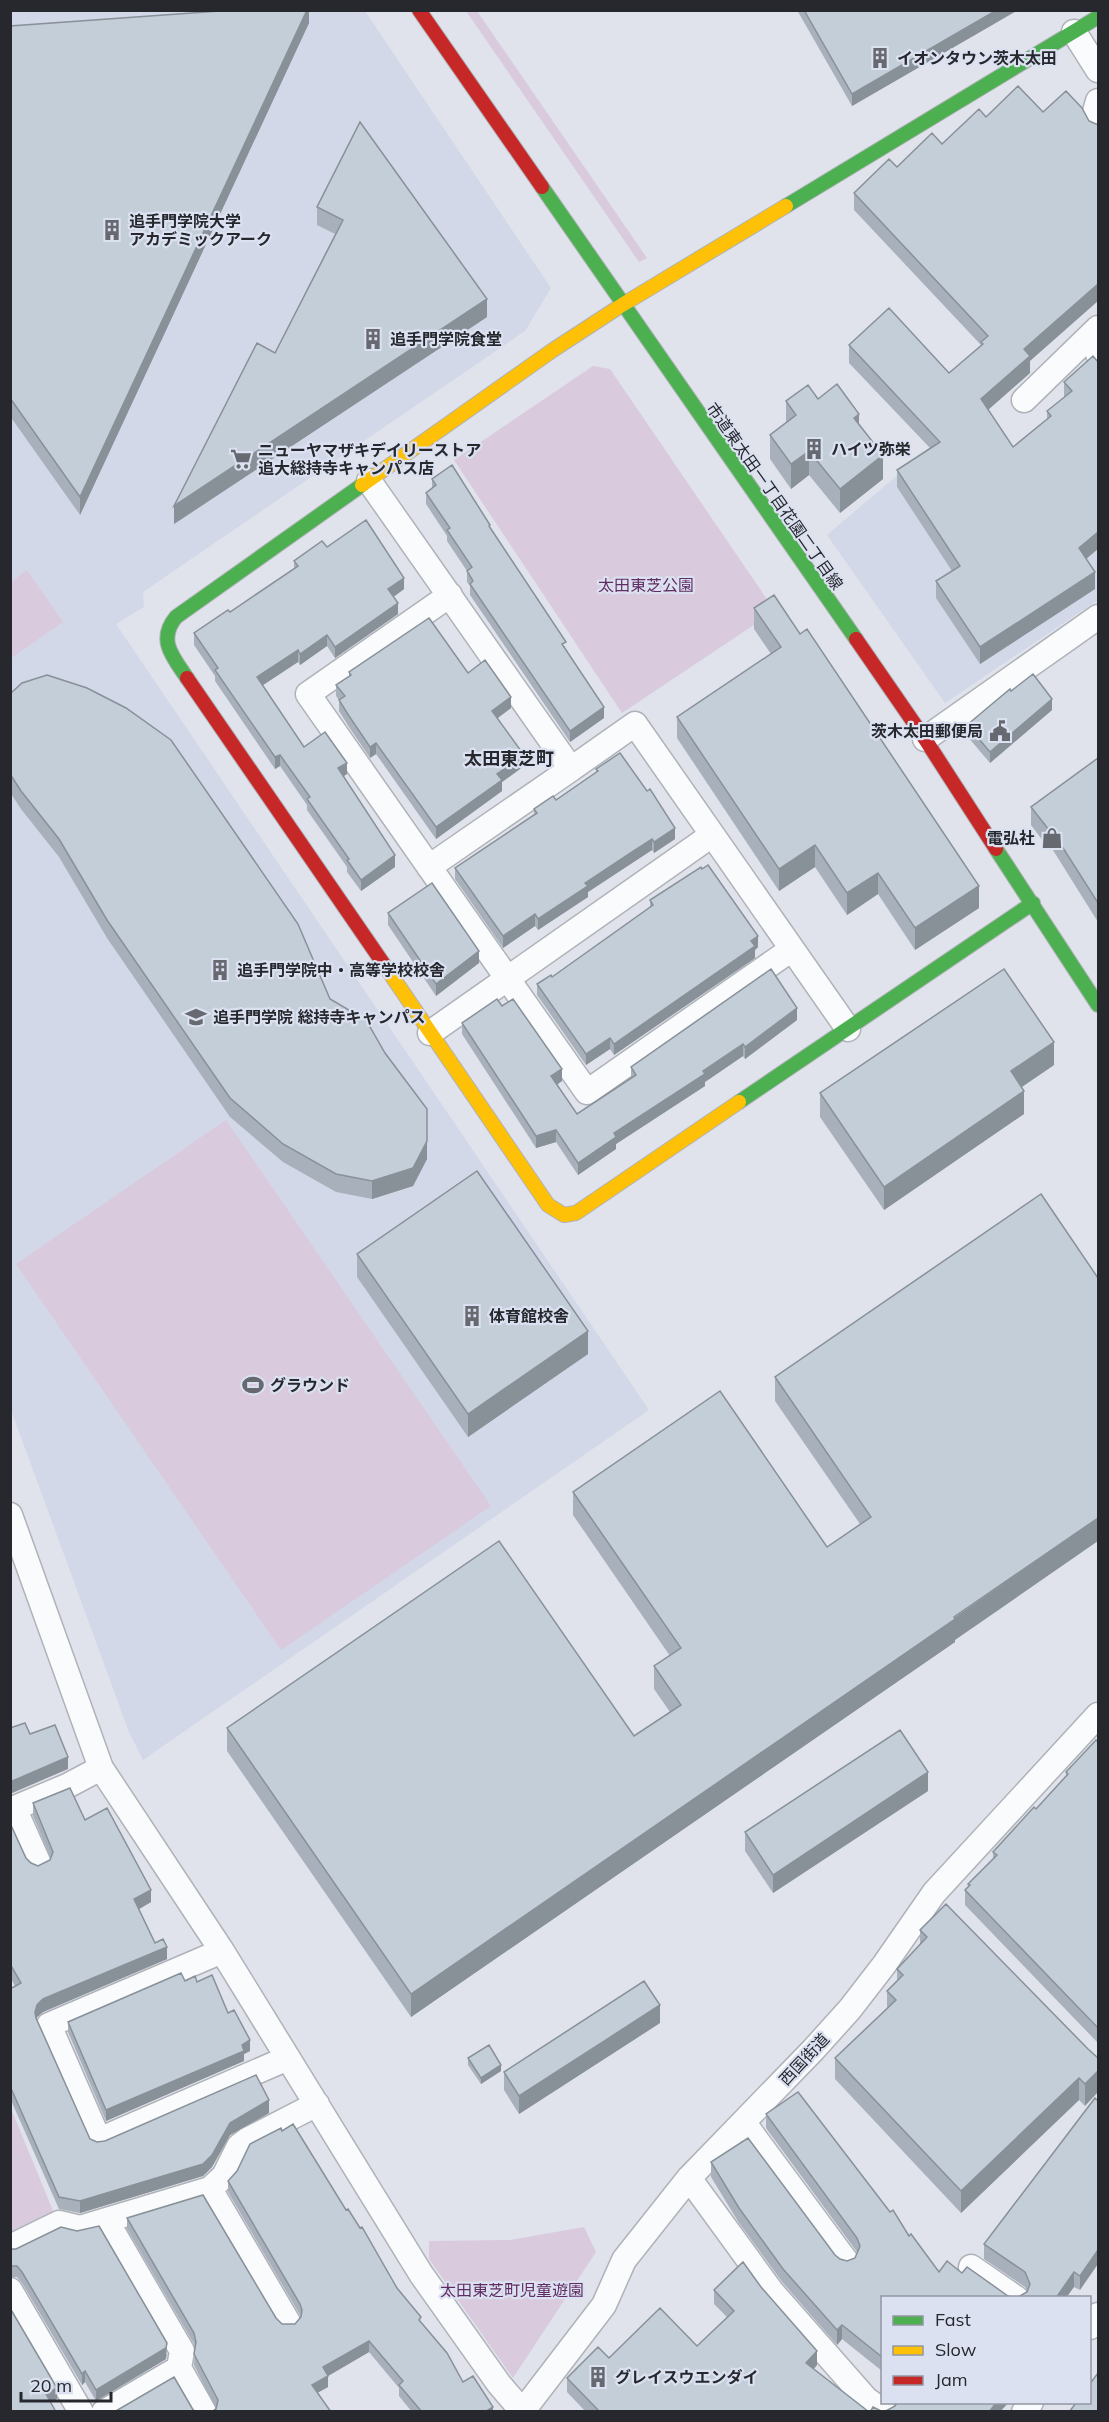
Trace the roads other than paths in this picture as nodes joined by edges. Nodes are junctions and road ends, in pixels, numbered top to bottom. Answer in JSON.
{"nodes":[{"id":1,"x":419,"y":10,"type":"edge"},
{"id":2,"x":1098,"y":17,"type":"edge"},
{"id":3,"x":1074,"y":32,"type":"junction"},
{"id":4,"x":1098,"y":70,"type":"edge"},
{"id":5,"x":1098,"y":101,"type":"edge"},
{"id":6,"x":1098,"y":127,"type":"edge"},
{"id":7,"x":622,"y":305,"type":"junction"},
{"id":8,"x":1096,"y":346,"type":"edge"},
{"id":9,"x":1024,"y":400,"type":"dead end"},
{"id":10,"x":369,"y":481,"type":"junction"},
{"id":11,"x":450,"y":595,"type":"junction"},
{"id":12,"x":1098,"y":617,"type":"edge"},
{"id":13,"x":925,"y":739,"type":"junction"},
{"id":14,"x":571,"y":769,"type":"junction"},
{"id":15,"x":712,"y":835,"type":"junction"},
{"id":16,"x":429,"y":867,"type":"junction"},
{"id":17,"x":1032,"y":903,"type":"junction"},
{"id":18,"x":792,"y":949,"type":"junction"},
{"id":19,"x":507,"y":979,"type":"junction"},
{"id":20,"x":1098,"y":1005,"type":"edge"},
{"id":21,"x":848,"y":1029,"type":"junction"},
{"id":22,"x":430,"y":1033,"type":"junction"},
{"id":23,"x":10,"y":1515,"type":"edge"},
{"id":24,"x":1098,"y":1715,"type":"edge"},
{"id":25,"x":101,"y":1768,"type":"junction"},
{"id":26,"x":12,"y":1809,"type":"edge"},
{"id":27,"x":39,"y":1864,"type":"edge"},
{"id":28,"x":222,"y":1951,"type":"junction"},
{"id":29,"x":288,"y":2058,"type":"junction"},
{"id":30,"x":317,"y":2104,"type":"junction"},
{"id":31,"x":744,"y":2122,"type":"junction"},
{"id":32,"x":689,"y":2178,"type":"junction"},
{"id":33,"x":210,"y":2189,"type":"junction"},
{"id":34,"x":106,"y":2220,"type":"junction"},
{"id":35,"x":10,"y":2247,"type":"edge"},
{"id":36,"x":846,"y":2261,"type":"edge"},
{"id":37,"x":971,"y":2267,"type":"edge"},
{"id":38,"x":10,"y":2290,"type":"edge"},
{"id":39,"x":1013,"y":2296,"type":"edge"},
{"id":40,"x":288,"y":2322,"type":"edge"},
{"id":41,"x":179,"y":2368,"type":"junction"},
{"id":42,"x":523,"y":2411,"type":"edge"},
{"id":43,"x":81,"y":2412,"type":"edge"},
{"id":44,"x":104,"y":2412,"type":"edge"},
{"id":45,"x":204,"y":2412,"type":"edge"},
{"id":46,"x":884,"y":2412,"type":"edge"}],
"edges":[{"from":1,"to":7,"type":"street","name":"市道東太田一丁目花園二丁目線"},
{"from":2,"to":3,"type":"street"},
{"from":3,"to":4,"type":"street"},
{"from":3,"to":7,"type":"street"},
{"from":5,"to":6,"type":"street"},
{"from":7,"to":10,"type":"street"},
{"from":7,"to":13,"type":"street","name":"市道東太田一丁目花園二丁目線"},
{"from":8,"to":9,"type":"street"},
{"from":10,"to":11,"type":"street"},
{"from":10,"to":22,"type":"street"},
{"from":11,"to":14,"type":"street"},
{"from":11,"to":16,"type":"street"},
{"from":12,"to":13,"type":"street"},
{"from":13,"to":17,"type":"street","name":"市道東太田一丁目花園二丁目線"},
{"from":14,"to":15,"type":"street"},
{"from":14,"to":16,"type":"street"},
{"from":15,"to":18,"type":"street"},
{"from":15,"to":19,"type":"street"},
{"from":16,"to":19,"type":"street"},
{"from":17,"to":20,"type":"street","name":"市道東太田一丁目花園二丁目線"},
{"from":17,"to":21,"type":"street"},
{"from":18,"to":19,"type":"street"},
{"from":18,"to":21,"type":"street"},
{"from":19,"to":22,"type":"street"},
{"from":21,"to":22,"type":"street"},
{"from":23,"to":25,"type":"street"},
{"from":24,"to":31,"type":"street","name":"西国街道"},
{"from":25,"to":26,"type":"street"},
{"from":25,"to":28,"type":"street"},
{"from":26,"to":27,"type":"street"},
{"from":28,"to":29,"type":"street"},
{"from":28,"to":29,"type":"street"},
{"from":29,"to":30,"type":"street"},
{"from":30,"to":33,"type":"street"},
{"from":30,"to":42,"type":"street"},
{"from":31,"to":32,"type":"street","name":"西国街道"},
{"from":31,"to":36,"type":"street"},
{"from":32,"to":42,"type":"street","name":"西国街道"},
{"from":32,"to":46,"type":"street"},
{"from":33,"to":34,"type":"street"},
{"from":33,"to":40,"type":"street"},
{"from":34,"to":35,"type":"street"},
{"from":34,"to":41,"type":"street"},
{"from":37,"to":39,"type":"street"},
{"from":38,"to":43,"type":"street"},
{"from":41,"to":44,"type":"street"},
{"from":41,"to":45,"type":"street"}]}
